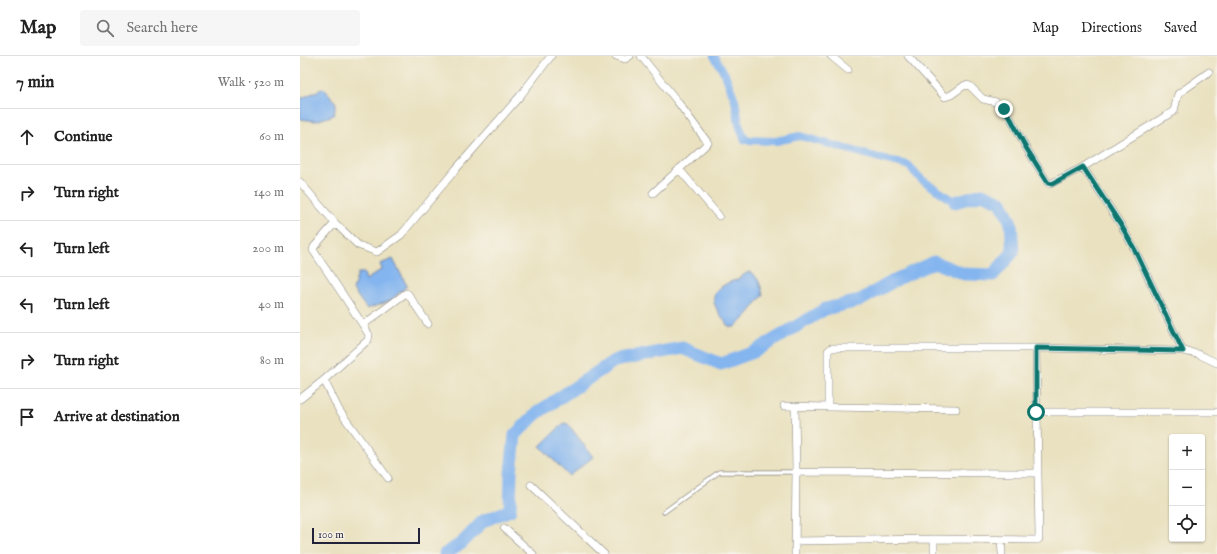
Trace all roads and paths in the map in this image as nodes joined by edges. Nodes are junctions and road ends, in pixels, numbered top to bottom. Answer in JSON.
{"nodes":[{"id":1,"x":551,"y":56,"type":"edge"},
{"id":2,"x":616,"y":56,"type":"edge"},
{"id":3,"x":630,"y":56,"type":"edge"},
{"id":4,"x":641,"y":56,"type":"edge"},
{"id":5,"x":831,"y":56,"type":"edge"},
{"id":6,"x":908,"y":56,"type":"edge"},
{"id":7,"x":848,"y":70,"type":"dead end"},
{"id":8,"x":1209,"y":72,"type":"dead end"},
{"id":9,"x":1083,"y":167,"type":"junction"},
{"id":10,"x":679,"y":169,"type":"junction"},
{"id":11,"x":300,"y":182,"type":"edge"},
{"id":12,"x":653,"y":193,"type":"dead end"},
{"id":13,"x":719,"y":216,"type":"dead end"},
{"id":14,"x":336,"y":223,"type":"junction"},
{"id":15,"x":428,"y":324,"type":"dead end"},
{"id":16,"x":364,"y":325,"type":"junction"},
{"id":17,"x":1036,"y":348,"type":"junction"},
{"id":18,"x":1183,"y":351,"type":"junction"},
{"id":19,"x":1217,"y":363,"type":"edge"},
{"id":20,"x":324,"y":380,"type":"junction"},
{"id":21,"x":300,"y":399,"type":"edge"},
{"id":22,"x":784,"y":406,"type":"dead end"},
{"id":23,"x":795,"y":406,"type":"junction"},
{"id":24,"x":828,"y":407,"type":"junction"},
{"id":25,"x":956,"y":409,"type":"dead end"},
{"id":26,"x":1036,"y":412,"type":"junction"},
{"id":27,"x":1217,"y":412,"type":"edge"},
{"id":28,"x":796,"y":472,"type":"junction"},
{"id":29,"x":1038,"y":473,"type":"junction"},
{"id":30,"x":388,"y":478,"type":"dead end"},
{"id":31,"x":531,"y":485,"type":"dead end"},
{"id":32,"x":664,"y":512,"type":"dead end"},
{"id":33,"x":504,"y":528,"type":"dead end"},
{"id":34,"x":934,"y":539,"type":"junction"},
{"id":35,"x":795,"y":540,"type":"junction"},
{"id":36,"x":1002,"y":540,"type":"junction"},
{"id":37,"x":533,"y":554,"type":"edge"},
{"id":38,"x":604,"y":554,"type":"edge"},
{"id":39,"x":795,"y":554,"type":"edge"},
{"id":40,"x":934,"y":554,"type":"edge"},
{"id":41,"x":1002,"y":554,"type":"edge"}],
"edges":[{"from":1,"to":14,"type":"street"},
{"from":2,"to":3,"type":"street"},
{"from":4,"to":10,"type":"street"},
{"from":5,"to":7,"type":"street"},
{"from":6,"to":9,"type":"street"},
{"from":8,"to":9,"type":"street"},
{"from":9,"to":18,"type":"street"},
{"from":10,"to":12,"type":"street"},
{"from":10,"to":13,"type":"street"},
{"from":11,"to":14,"type":"street"},
{"from":14,"to":16,"type":"street"},
{"from":15,"to":16,"type":"street"},
{"from":16,"to":20,"type":"street"},
{"from":17,"to":18,"type":"street"},
{"from":17,"to":24,"type":"street"},
{"from":17,"to":26,"type":"street"},
{"from":18,"to":19,"type":"street"},
{"from":20,"to":21,"type":"street"},
{"from":20,"to":30,"type":"street"},
{"from":22,"to":23,"type":"street"},
{"from":23,"to":24,"type":"street"},
{"from":23,"to":28,"type":"street"},
{"from":24,"to":25,"type":"street"},
{"from":26,"to":27,"type":"street"},
{"from":26,"to":29,"type":"street"},
{"from":28,"to":29,"type":"street"},
{"from":28,"to":32,"type":"lane"},
{"from":28,"to":35,"type":"street"},
{"from":29,"to":36,"type":"street"},
{"from":31,"to":38,"type":"street"},
{"from":33,"to":37,"type":"street"},
{"from":34,"to":35,"type":"street"},
{"from":34,"to":36,"type":"street"},
{"from":34,"to":40,"type":"street"},
{"from":35,"to":39,"type":"street"},
{"from":36,"to":41,"type":"street"}]}
